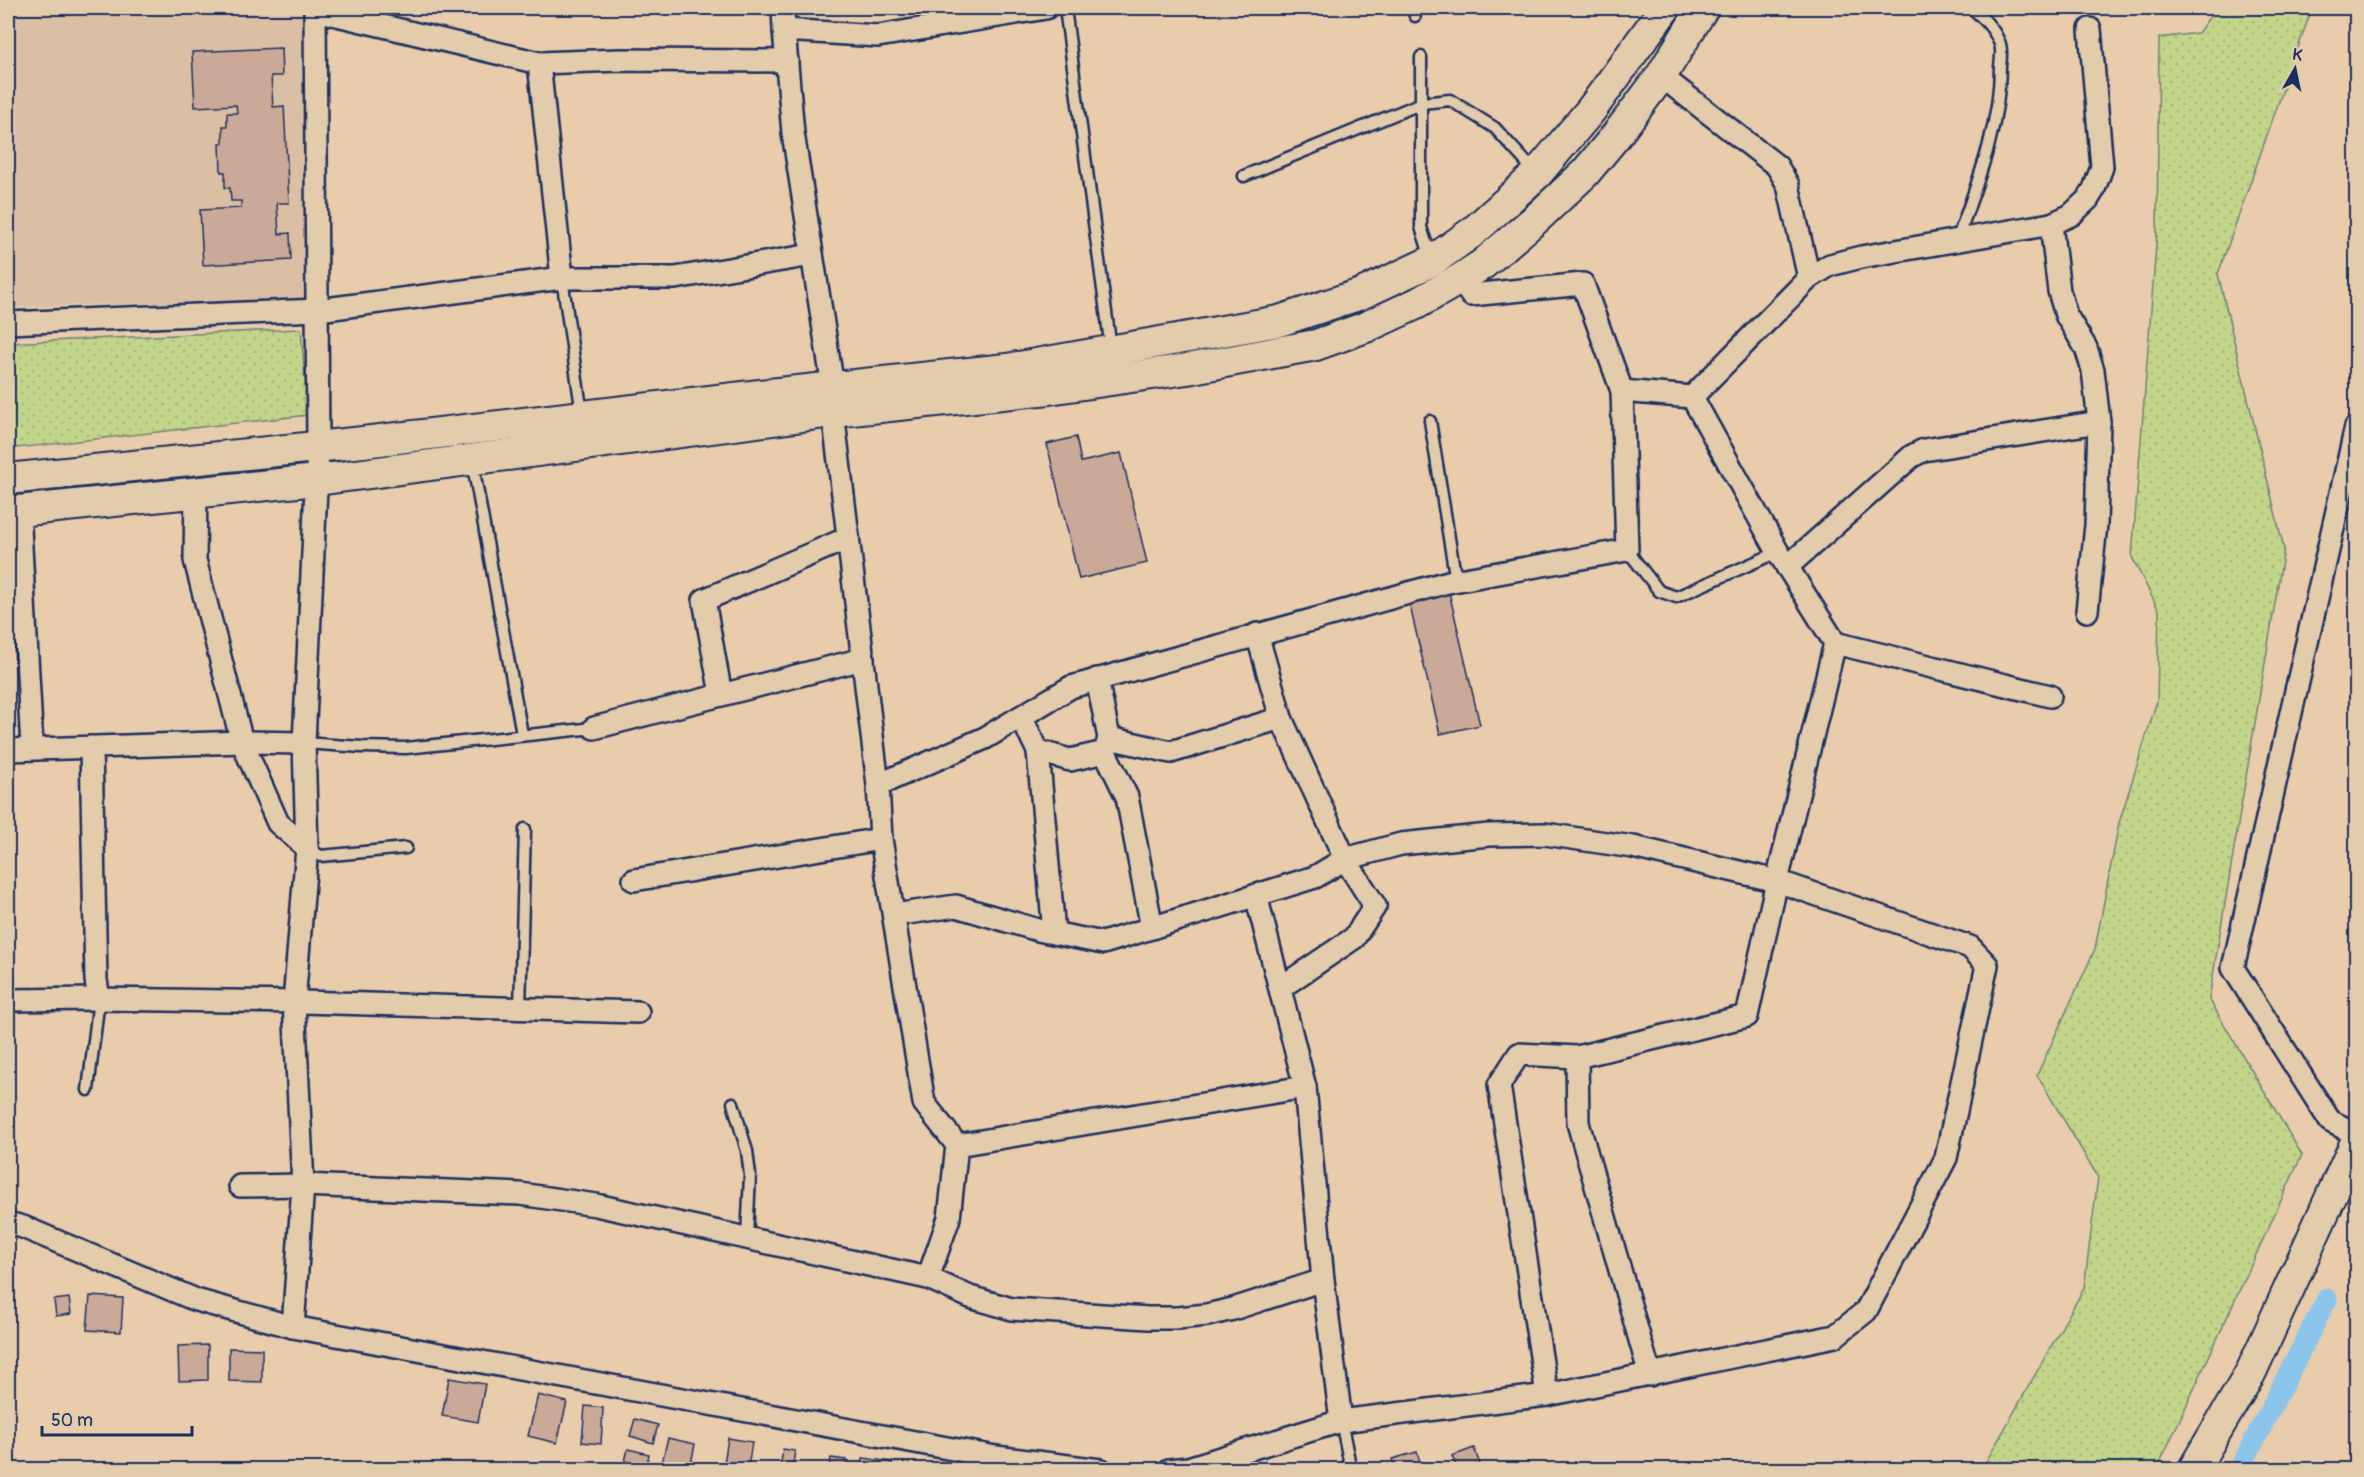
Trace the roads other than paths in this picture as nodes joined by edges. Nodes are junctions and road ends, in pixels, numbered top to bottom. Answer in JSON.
{"nodes":[{"id":1,"x":783,"y":8,"type":"edge"},
{"id":2,"x":1046,"y":8,"type":"edge"},
{"id":3,"x":1065,"y":8,"type":"edge"},
{"id":4,"x":1665,"y":8,"type":"edge"},
{"id":5,"x":1703,"y":8,"type":"edge"},
{"id":6,"x":1972,"y":8,"type":"edge"},
{"id":7,"x":315,"y":9,"type":"edge"},
{"id":8,"x":1016,"y":10,"type":"edge"},
{"id":9,"x":2090,"y":29,"type":"dead end"},
{"id":10,"x":784,"y":30,"type":"junction"},
{"id":11,"x":1421,"y":57,"type":"dead end"},
{"id":12,"x":787,"y":61,"type":"junction"},
{"id":13,"x":539,"y":63,"type":"junction"},
{"id":14,"x":1661,"y":76,"type":"junction"},
{"id":15,"x":1422,"y":104,"type":"junction"},
{"id":16,"x":1537,"y":174,"type":"junction"},
{"id":17,"x":1244,"y":176,"type":"dead end"},
{"id":18,"x":2051,"y":224,"type":"junction"},
{"id":19,"x":1957,"y":241,"type":"junction"},
{"id":20,"x":812,"y":255,"type":"junction"},
{"id":21,"x":1432,"y":261,"type":"junction"},
{"id":22,"x":562,"y":278,"type":"junction"},
{"id":23,"x":1809,"y":278,"type":"junction"},
{"id":24,"x":1460,"y":279,"type":"junction"},
{"id":25,"x":318,"y":310,"type":"junction"},
{"id":26,"x":8,"y":323,"type":"edge"},
{"id":27,"x":1111,"y":352,"type":"junction"},
{"id":28,"x":1622,"y":391,"type":"junction"},
{"id":29,"x":1692,"y":397,"type":"junction"},
{"id":30,"x":833,"y":400,"type":"junction"},
{"id":31,"x":583,"y":416,"type":"junction"},
{"id":32,"x":1430,"y":421,"type":"dead end"},
{"id":33,"x":2099,"y":422,"type":"junction"},
{"id":34,"x":2356,"y":428,"type":"edge"},
{"id":35,"x":318,"y":446,"type":"junction"},
{"id":36,"x":472,"y":460,"type":"junction"},
{"id":37,"x":8,"y":479,"type":"edge"},
{"id":38,"x":317,"y":480,"type":"junction"},
{"id":39,"x":195,"y":492,"type":"junction"},
{"id":40,"x":13,"y":511,"type":"edge"},
{"id":41,"x":848,"y":538,"type":"junction"},
{"id":42,"x":1627,"y":550,"type":"junction"},
{"id":43,"x":1782,"y":560,"type":"junction"},
{"id":44,"x":1456,"y":580,"type":"junction"},
{"id":45,"x":2086,"y":611,"type":"dead end"},
{"id":46,"x":1257,"y":634,"type":"junction"},
{"id":47,"x":1835,"y":643,"type":"junction"},
{"id":48,"x":863,"y":660,"type":"junction"},
{"id":49,"x":1097,"y":680,"type":"junction"},
{"id":50,"x":721,"y":695,"type":"junction"},
{"id":51,"x":2050,"y":696,"type":"dead end"},
{"id":52,"x":1021,"y":717,"type":"junction"},
{"id":53,"x":1281,"y":718,"type":"junction"},
{"id":54,"x":594,"y":728,"type":"joint"},
{"id":55,"x":522,"y":734,"type":"junction"},
{"id":56,"x":242,"y":742,"type":"junction"},
{"id":57,"x":304,"y":743,"type":"junction"},
{"id":58,"x":1107,"y":745,"type":"junction"},
{"id":59,"x":91,"y":747,"type":"junction"},
{"id":60,"x":32,"y":748,"type":"junction"},
{"id":61,"x":8,"y":750,"type":"edge"},
{"id":62,"x":1038,"y":751,"type":"junction"},
{"id":63,"x":878,"y":785,"type":"junction"},
{"id":64,"x":525,"y":829,"type":"dead end"},
{"id":65,"x":881,"y":839,"type":"junction"},
{"id":66,"x":307,"y":848,"type":"junction"},
{"id":67,"x":406,"y":848,"type":"dead end"},
{"id":68,"x":1345,"y":859,"type":"junction"},
{"id":69,"x":634,"y":880,"type":"dead end"},
{"id":70,"x":1777,"y":881,"type":"junction"},
{"id":71,"x":1256,"y":895,"type":"junction"},
{"id":72,"x":894,"y":915,"type":"junction"},
{"id":73,"x":1152,"y":928,"type":"junction"},
{"id":74,"x":1054,"y":933,"type":"junction"},
{"id":75,"x":1280,"y":988,"type":"junction"},
{"id":76,"x":99,"y":999,"type":"junction"},
{"id":77,"x":8,"y":1000,"type":"edge"},
{"id":78,"x":294,"y":1002,"type":"junction"},
{"id":79,"x":520,"y":1008,"type":"junction"},
{"id":80,"x":638,"y":1012,"type":"dead end"},
{"id":81,"x":1577,"y":1057,"type":"junction"},
{"id":82,"x":1305,"y":1087,"type":"junction"},
{"id":83,"x":88,"y":1090,"type":"dead end"},
{"id":84,"x":733,"y":1102,"type":"dead end"},
{"id":85,"x":2356,"y":1134,"type":"edge"},
{"id":86,"x":2356,"y":1142,"type":"edge"},
{"id":87,"x":957,"y":1145,"type":"junction"},
{"id":88,"x":303,"y":1185,"type":"junction"},
{"id":89,"x":240,"y":1186,"type":"dead end"},
{"id":90,"x":8,"y":1223,"type":"edge"},
{"id":91,"x":747,"y":1238,"type":"junction"},
{"id":92,"x":928,"y":1278,"type":"junction"},
{"id":93,"x":1323,"y":1281,"type":"junction"},
{"id":94,"x":293,"y":1327,"type":"junction"},
{"id":95,"x":1650,"y":1375,"type":"junction"},
{"id":96,"x":1547,"y":1395,"type":"junction"},
{"id":97,"x":1341,"y":1421,"type":"junction"},
{"id":98,"x":1101,"y":1470,"type":"edge"},
{"id":99,"x":1169,"y":1470,"type":"edge"},
{"id":100,"x":1351,"y":1470,"type":"edge"},
{"id":101,"x":2193,"y":1470,"type":"edge"}],
"edges":[{"from":1,"to":10,"type":"street"},
{"from":2,"to":8,"type":"street"},
{"from":3,"to":27,"type":"lane"},
{"from":4,"to":16,"type":"street"},
{"from":5,"to":14,"type":"street"},
{"from":6,"to":19,"type":"lane"},
{"from":7,"to":13,"type":"street"},
{"from":7,"to":25,"type":"street"},
{"from":8,"to":10,"type":"street"},
{"from":9,"to":18,"type":"street"},
{"from":10,"to":12,"type":"street"},
{"from":11,"to":15,"type":"lane"},
{"from":12,"to":13,"type":"street"},
{"from":12,"to":20,"type":"street"},
{"from":13,"to":22,"type":"street"},
{"from":14,"to":23,"type":"street"},
{"from":14,"to":24,"type":"street"},
{"from":15,"to":16,"type":"lane"},
{"from":15,"to":17,"type":"lane"},
{"from":15,"to":21,"type":"lane"},
{"from":16,"to":21,"type":"street"},
{"from":18,"to":19,"type":"street"},
{"from":18,"to":33,"type":"street"},
{"from":19,"to":23,"type":"street"},
{"from":20,"to":22,"type":"street"},
{"from":20,"to":30,"type":"street"},
{"from":21,"to":27,"type":"street"},
{"from":22,"to":25,"type":"street"},
{"from":22,"to":31,"type":"lane"},
{"from":23,"to":29,"type":"street"},
{"from":24,"to":28,"type":"street"},
{"from":24,"to":30,"type":"street"},
{"from":25,"to":26,"type":"street"},
{"from":25,"to":35,"type":"street"},
{"from":27,"to":30,"type":"street"},
{"from":28,"to":29,"type":"street"},
{"from":28,"to":42,"type":"street"},
{"from":29,"to":43,"type":"street"},
{"from":30,"to":31,"type":"street"},
{"from":30,"to":36,"type":"street"},
{"from":30,"to":41,"type":"street"},
{"from":31,"to":35,"type":"street"},
{"from":32,"to":44,"type":"lane"},
{"from":33,"to":43,"type":"street"},
{"from":33,"to":45,"type":"street"},
{"from":34,"to":85,"type":"street"},
{"from":35,"to":37,"type":"street"},
{"from":35,"to":38,"type":"street"},
{"from":36,"to":38,"type":"street"},
{"from":36,"to":55,"type":"lane"},
{"from":38,"to":39,"type":"street"},
{"from":38,"to":57,"type":"street"},
{"from":39,"to":40,"type":"street"},
{"from":39,"to":56,"type":"street"},
{"from":40,"to":60,"type":"street"},
{"from":41,"to":48,"type":"street"},
{"from":41,"to":50,"type":"street"},
{"from":42,"to":43,"type":"lane"},
{"from":42,"to":44,"type":"street"},
{"from":43,"to":47,"type":"street"},
{"from":44,"to":46,"type":"street"},
{"from":46,"to":49,"type":"street"},
{"from":46,"to":53,"type":"street"},
{"from":47,"to":51,"type":"street"},
{"from":47,"to":70,"type":"street"},
{"from":48,"to":50,"type":"street"},
{"from":48,"to":63,"type":"street"},
{"from":49,"to":52,"type":"street"},
{"from":49,"to":58,"type":"street"},
{"from":50,"to":54,"type":"street"},
{"from":52,"to":62,"type":"street"},
{"from":52,"to":63,"type":"street"},
{"from":53,"to":58,"type":"street"},
{"from":53,"to":68,"type":"street"},
{"from":54,"to":55,"type":"lane"},
{"from":55,"to":57,"type":"lane"},
{"from":56,"to":57,"type":"street"},
{"from":56,"to":59,"type":"street"},
{"from":56,"to":66,"type":"street"},
{"from":57,"to":66,"type":"street"},
{"from":58,"to":62,"type":"street"},
{"from":58,"to":73,"type":"street"},
{"from":59,"to":60,"type":"street"},
{"from":59,"to":76,"type":"street"},
{"from":60,"to":61,"type":"street"},
{"from":62,"to":74,"type":"street"},
{"from":63,"to":65,"type":"street"},
{"from":64,"to":79,"type":"lane"},
{"from":65,"to":69,"type":"street"},
{"from":65,"to":72,"type":"street"},
{"from":66,"to":67,"type":"lane"},
{"from":66,"to":78,"type":"street"},
{"from":68,"to":70,"type":"street"},
{"from":68,"to":71,"type":"street"},
{"from":68,"to":75,"type":"street"},
{"from":70,"to":81,"type":"street"},
{"from":70,"to":95,"type":"street"},
{"from":71,"to":73,"type":"street"},
{"from":71,"to":75,"type":"street"},
{"from":72,"to":74,"type":"street"},
{"from":72,"to":87,"type":"street"},
{"from":73,"to":74,"type":"street"},
{"from":75,"to":82,"type":"street"},
{"from":76,"to":77,"type":"street"},
{"from":76,"to":78,"type":"street"},
{"from":76,"to":83,"type":"lane"},
{"from":78,"to":79,"type":"street"},
{"from":78,"to":88,"type":"street"},
{"from":79,"to":80,"type":"street"},
{"from":81,"to":95,"type":"street"},
{"from":81,"to":96,"type":"street"},
{"from":82,"to":87,"type":"street"},
{"from":82,"to":93,"type":"street"},
{"from":84,"to":91,"type":"lane"},
{"from":86,"to":101,"type":"street"},
{"from":87,"to":92,"type":"street"},
{"from":88,"to":89,"type":"street"},
{"from":88,"to":91,"type":"street"},
{"from":88,"to":94,"type":"street"},
{"from":90,"to":94,"type":"street"},
{"from":91,"to":92,"type":"street"},
{"from":92,"to":93,"type":"street"},
{"from":93,"to":97,"type":"street"},
{"from":94,"to":98,"type":"street"},
{"from":95,"to":96,"type":"street"},
{"from":96,"to":97,"type":"street"},
{"from":97,"to":99,"type":"street"},
{"from":97,"to":100,"type":"lane"}]}
